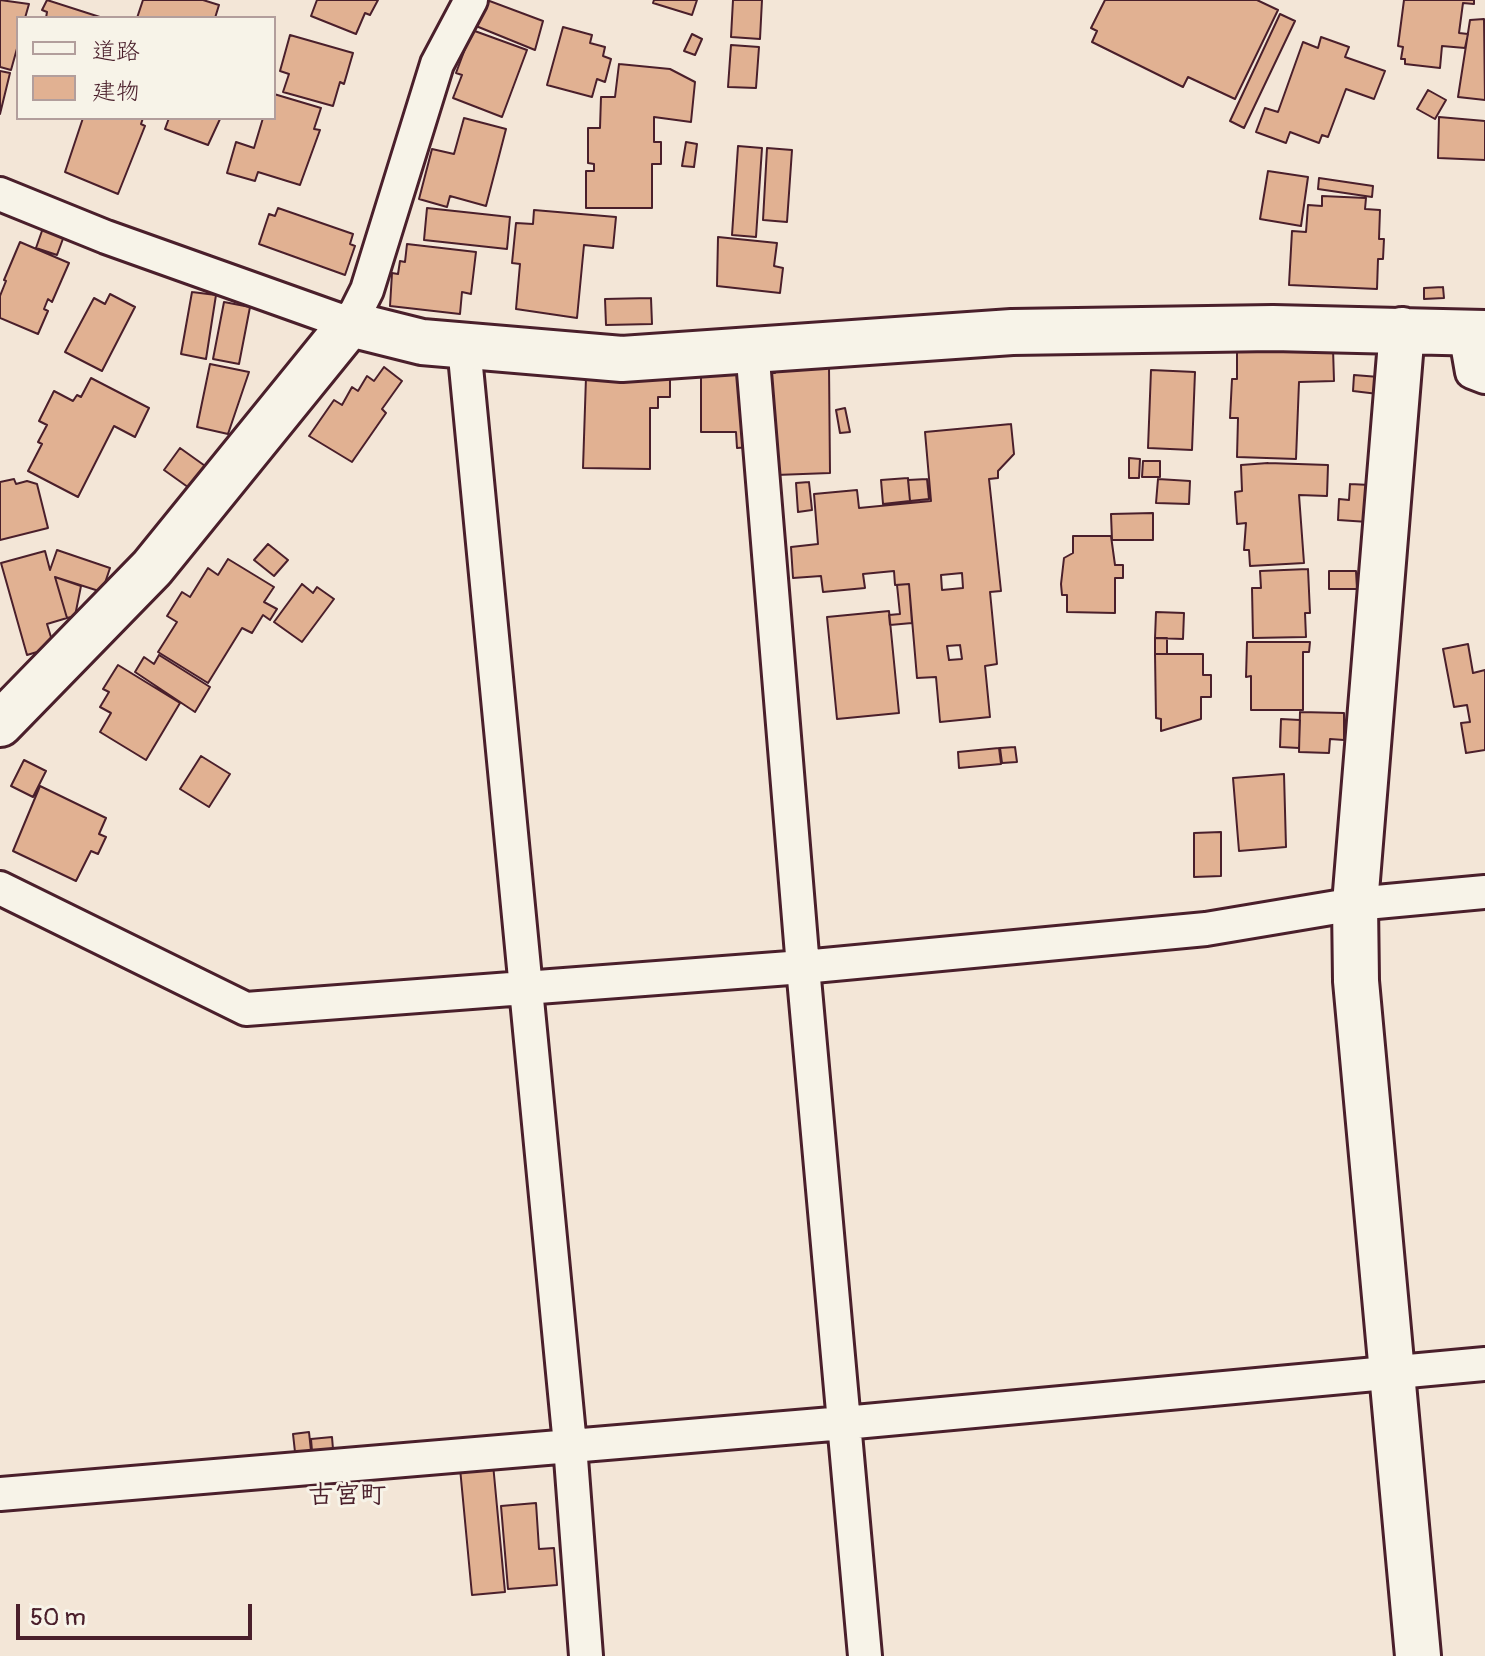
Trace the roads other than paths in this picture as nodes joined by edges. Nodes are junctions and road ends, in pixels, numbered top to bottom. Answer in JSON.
{"nodes":[{"id":1,"x":471,"y":0,"type":"edge"},
{"id":2,"x":0,"y":194,"type":"edge"},
{"id":3,"x":350,"y":324,"type":"junction"},
{"id":4,"x":1402,"y":330,"type":"junction"},
{"id":5,"x":1475,"y":333,"type":"edge"},
{"id":6,"x":464,"y":346,"type":"junction"},
{"id":7,"x":752,"y":348,"type":"junction"},
{"id":8,"x":1485,"y":377,"type":"edge"},
{"id":9,"x":0,"y":724,"type":"edge"},
{"id":10,"x":0,"y":888,"type":"edge"},
{"id":11,"x":1485,"y":892,"type":"edge"},
{"id":12,"x":1355,"y":904,"type":"junction"},
{"id":13,"x":803,"y":967,"type":"junction"},
{"id":14,"x":526,"y":986,"type":"junction"},
{"id":15,"x":1485,"y":1364,"type":"edge"},
{"id":16,"x":1393,"y":1371,"type":"junction"},
{"id":17,"x":844,"y":1423,"type":"junction"},
{"id":18,"x":570,"y":1445,"type":"junction"},
{"id":19,"x":0,"y":1494,"type":"edge"},
{"id":20,"x":586,"y":1656,"type":"edge"},
{"id":21,"x":865,"y":1656,"type":"edge"},
{"id":22,"x":1418,"y":1656,"type":"edge"}],
"edges":[{"from":1,"to":3,"type":"street"},
{"from":2,"to":3,"type":"street"},
{"from":3,"to":6,"type":"street"},
{"from":3,"to":9,"type":"street"},
{"from":4,"to":5,"type":"street"},
{"from":4,"to":7,"type":"street"},
{"from":4,"to":12,"type":"street"},
{"from":5,"to":8,"type":"street"},
{"from":6,"to":7,"type":"street"},
{"from":6,"to":14,"type":"street"},
{"from":7,"to":13,"type":"street"},
{"from":10,"to":14,"type":"street"},
{"from":11,"to":12,"type":"street"},
{"from":12,"to":13,"type":"street"},
{"from":12,"to":16,"type":"street"},
{"from":13,"to":14,"type":"street"},
{"from":13,"to":17,"type":"street"},
{"from":14,"to":18,"type":"street"},
{"from":15,"to":16,"type":"street"},
{"from":16,"to":17,"type":"street"},
{"from":16,"to":22,"type":"street"},
{"from":17,"to":18,"type":"street"},
{"from":17,"to":21,"type":"street"},
{"from":18,"to":19,"type":"street"},
{"from":18,"to":20,"type":"street"}]}
